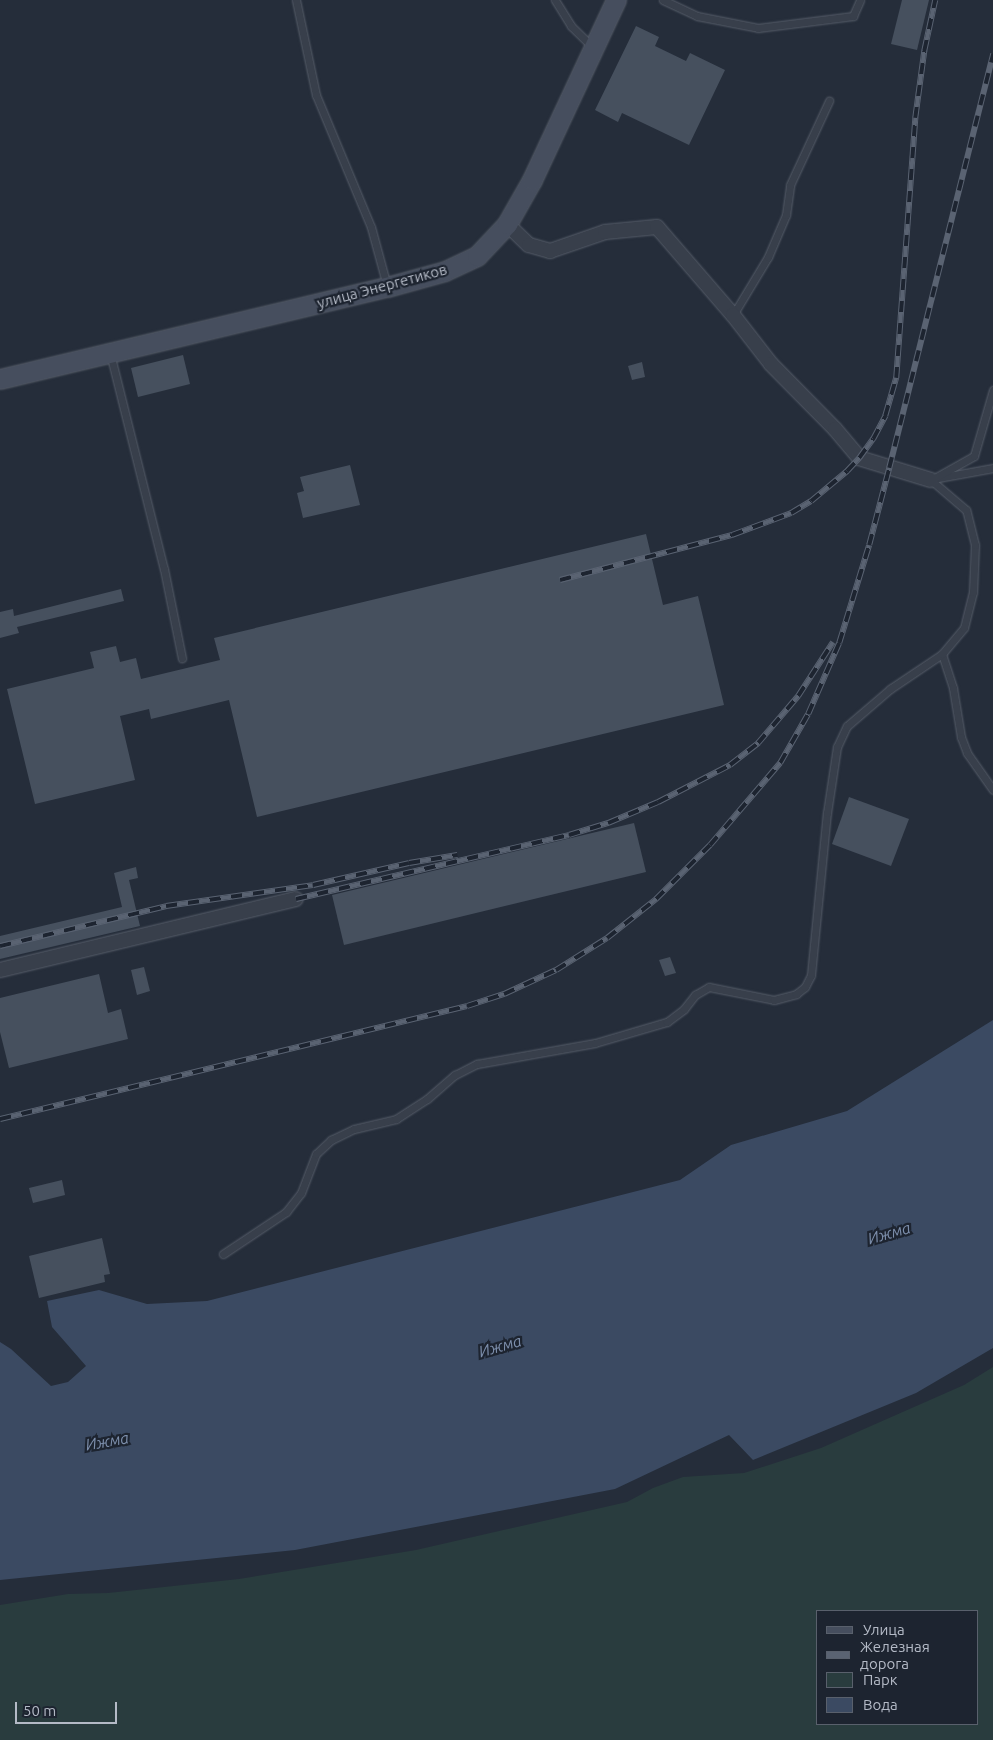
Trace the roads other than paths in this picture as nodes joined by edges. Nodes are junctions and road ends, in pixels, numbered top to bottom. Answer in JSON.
{"nodes":[{"id":1,"x":296,"y":0,"type":"edge"},
{"id":2,"x":555,"y":0,"type":"edge"},
{"id":3,"x":616,"y":0,"type":"edge"},
{"id":4,"x":663,"y":0,"type":"edge"},
{"id":5,"x":860,"y":0,"type":"edge"},
{"id":6,"x":593,"y":47,"type":"junction"},
{"id":7,"x":830,"y":102,"type":"dead end"},
{"id":8,"x":507,"y":224,"type":"junction"},
{"id":9,"x":387,"y":287,"type":"junction"},
{"id":10,"x":733,"y":315,"type":"junction"},
{"id":11,"x":110,"y":353,"type":"junction"},
{"id":12,"x":0,"y":379,"type":"edge"},
{"id":13,"x":993,"y":390,"type":"edge"},
{"id":14,"x":993,"y":468,"type":"edge"},
{"id":15,"x":931,"y":480,"type":"junction"},
{"id":16,"x":942,"y":654,"type":"junction"},
{"id":17,"x":182,"y":658,"type":"dead end"},
{"id":18,"x":993,"y":790,"type":"edge"},
{"id":19,"x":296,"y":899,"type":"dead end"},
{"id":20,"x":0,"y":970,"type":"edge"},
{"id":21,"x":223,"y":1254,"type":"dead end"}],
"edges":[{"from":1,"to":9,"type":"lane"},
{"from":2,"to":6,"type":"lane"},
{"from":3,"to":6,"type":"main road","name":"улица Энергетиков"},
{"from":4,"to":5,"type":"lane"},
{"from":6,"to":8,"type":"main road","name":"улица Энергетиков"},
{"from":7,"to":10,"type":"lane"},
{"from":8,"to":9,"type":"main road","name":"улица Энергетиков"},
{"from":8,"to":10,"type":"street"},
{"from":9,"to":11,"type":"main road","name":"улица Энергетиков"},
{"from":10,"to":15,"type":"street"},
{"from":11,"to":12,"type":"main road","name":"улица Энергетиков"},
{"from":11,"to":17,"type":"lane"},
{"from":13,"to":15,"type":"lane"},
{"from":14,"to":15,"type":"lane"},
{"from":15,"to":16,"type":"lane"},
{"from":16,"to":18,"type":"lane"},
{"from":16,"to":21,"type":"lane"},
{"from":19,"to":20,"type":"street"}]}
